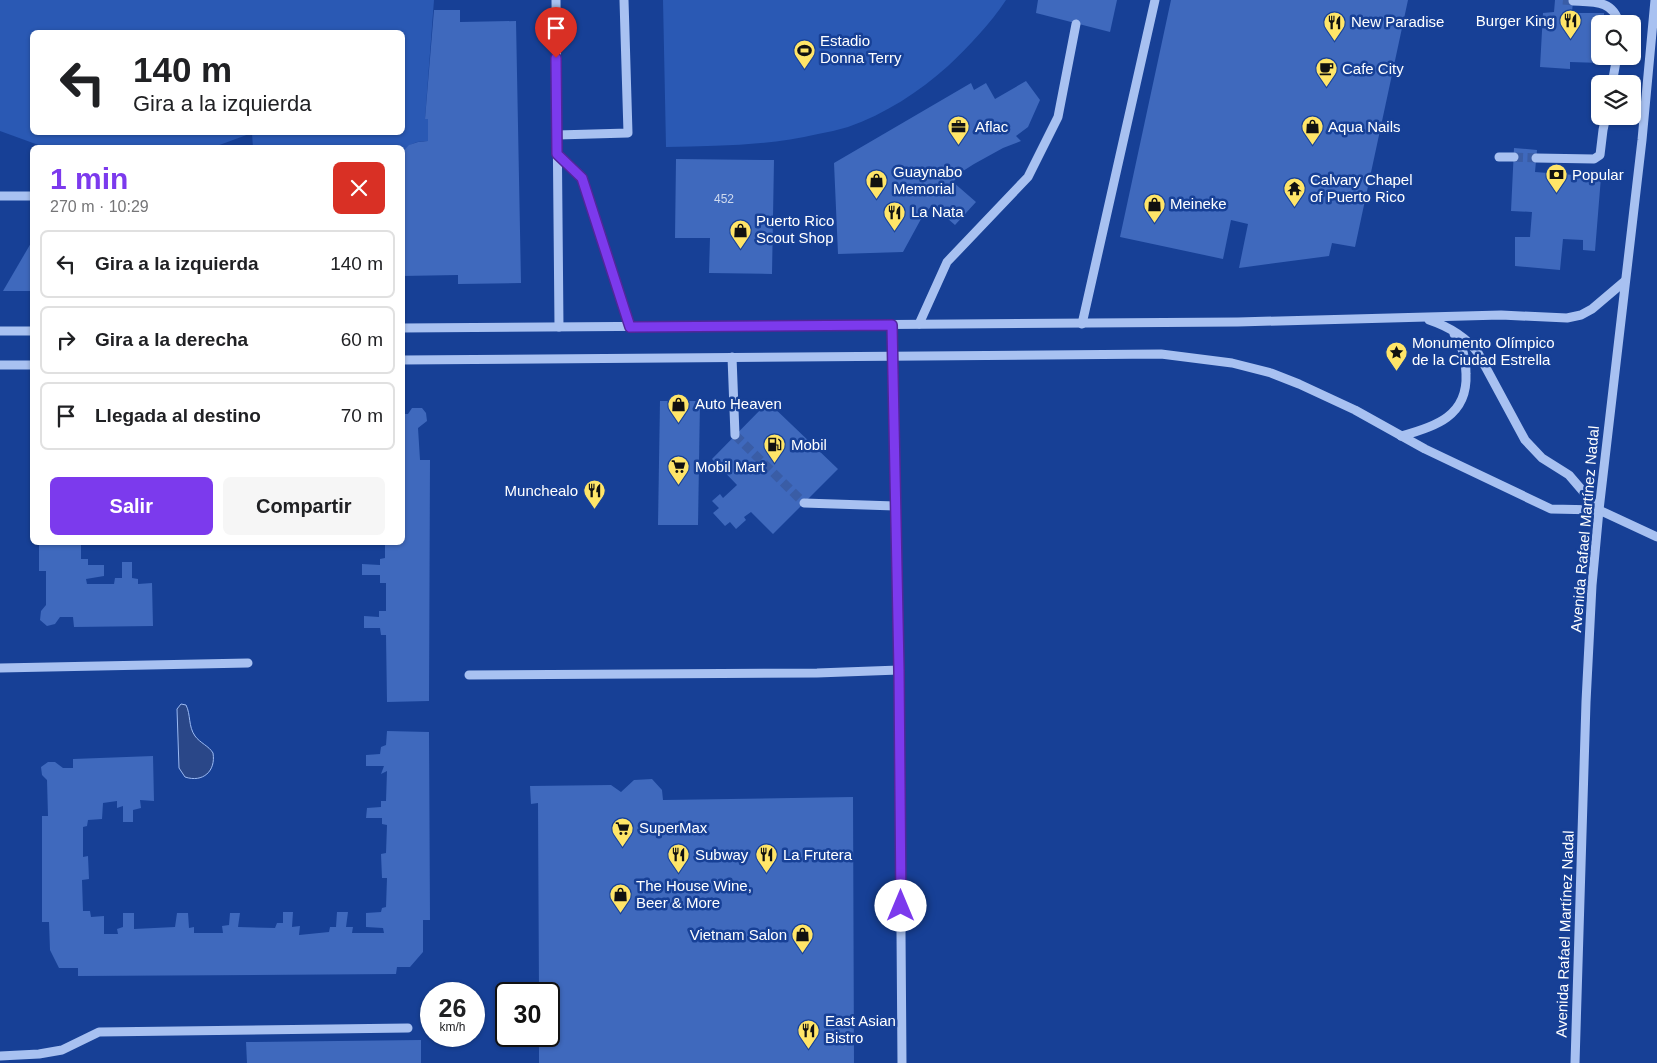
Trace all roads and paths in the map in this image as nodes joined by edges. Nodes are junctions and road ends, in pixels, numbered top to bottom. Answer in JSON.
{"nodes":[{"id":1,"x":556,"y":0,"type":"edge"},
{"id":2,"x":624,"y":0,"type":"edge"},
{"id":3,"x":1155,"y":0,"type":"edge"},
{"id":4,"x":1655,"y":0,"type":"edge"},
{"id":5,"x":1573,"y":1,"type":"edge"},
{"id":6,"x":1616,"y":15,"type":"edge"},
{"id":7,"x":1076,"y":24,"type":"dead end"},
{"id":8,"x":1604,"y":125,"type":"edge"},
{"id":9,"x":557,"y":136,"type":"junction"},
{"id":10,"x":557,"y":154,"type":"junction"},
{"id":11,"x":1499,"y":157,"type":"dead end"},
{"id":12,"x":1514,"y":157,"type":"tunnel mouth"},
{"id":13,"x":1536,"y":158,"type":"tunnel mouth"},
{"id":14,"x":0,"y":196,"type":"edge"},
{"id":15,"x":30,"y":196,"type":"edge"},
{"id":16,"x":1625,"y":280,"type":"junction"},
{"id":17,"x":1422,"y":317,"type":"junction"},
{"id":18,"x":919,"y":324,"type":"junction"},
{"id":19,"x":1082,"y":324,"type":"junction"},
{"id":20,"x":892,"y":325,"type":"junction"},
{"id":21,"x":630,"y":327,"type":"junction"},
{"id":22,"x":405,"y":328,"type":"edge"},
{"id":23,"x":559,"y":328,"type":"junction"},
{"id":24,"x":0,"y":331,"type":"edge"},
{"id":25,"x":30,"y":331,"type":"edge"},
{"id":26,"x":1453,"y":332,"type":"junction"},
{"id":27,"x":893,"y":356,"type":"junction"},
{"id":28,"x":732,"y":357,"type":"junction"},
{"id":29,"x":405,"y":360,"type":"edge"},
{"id":30,"x":30,"y":364,"type":"edge"},
{"id":31,"x":0,"y":365,"type":"edge"},
{"id":32,"x":735,"y":435,"type":"tunnel mouth"},
{"id":33,"x":1401,"y":436,"type":"junction"},
{"id":34,"x":804,"y":503,"type":"tunnel mouth"},
{"id":35,"x":895,"y":506,"type":"junction"},
{"id":36,"x":1599,"y":510,"type":"junction"},
{"id":37,"x":1654,"y":536,"type":"edge"},
{"id":38,"x":248,"y":663,"type":"dead end"},
{"id":39,"x":0,"y":668,"type":"edge"},
{"id":40,"x":899,"y":670,"type":"junction"},
{"id":41,"x":469,"y":676,"type":"dead end"},
{"id":42,"x":408,"y":1028,"type":"dead end"},
{"id":43,"x":0,"y":1056,"type":"edge"},
{"id":44,"x":902,"y":1063,"type":"edge"},
{"id":45,"x":1575,"y":1063,"type":"edge"}],
"edges":[{"from":1,"to":9,"type":"street"},
{"from":2,"to":9,"type":"street"},
{"from":3,"to":19,"type":"street"},
{"from":4,"to":16,"type":"street","name":"Avenida Rafael Martínez Nadal"},
{"from":5,"to":6,"type":"street"},
{"from":7,"to":18,"type":"street"},
{"from":8,"to":13,"type":"street"},
{"from":9,"to":10,"type":"street"},
{"from":10,"to":21,"type":"street"},
{"from":10,"to":23,"type":"street"},
{"from":11,"to":12,"type":"street"},
{"from":14,"to":15,"type":"street"},
{"from":16,"to":17,"type":"street"},
{"from":16,"to":36,"type":"street","name":"Avenida Rafael Martínez Nadal"},
{"from":17,"to":19,"type":"street"},
{"from":17,"to":26,"type":"street"},
{"from":18,"to":19,"type":"street"},
{"from":18,"to":20,"type":"street"},
{"from":20,"to":21,"type":"street"},
{"from":20,"to":27,"type":"street"},
{"from":21,"to":23,"type":"street"},
{"from":22,"to":23,"type":"street"},
{"from":24,"to":25,"type":"street"},
{"from":26,"to":33,"type":"street"},
{"from":26,"to":36,"type":"street"},
{"from":27,"to":28,"type":"street"},
{"from":27,"to":33,"type":"street"},
{"from":27,"to":35,"type":"street"},
{"from":28,"to":29,"type":"street"},
{"from":28,"to":32,"type":"street"},
{"from":30,"to":31,"type":"street"},
{"from":33,"to":36,"type":"street"},
{"from":34,"to":35,"type":"street"},
{"from":35,"to":40,"type":"street"},
{"from":36,"to":37,"type":"street"},
{"from":36,"to":45,"type":"street","name":"Avenida Rafael Martínez Nadal"},
{"from":38,"to":39,"type":"street"},
{"from":40,"to":41,"type":"street"},
{"from":40,"to":44,"type":"street"},
{"from":42,"to":43,"type":"street"}]}
